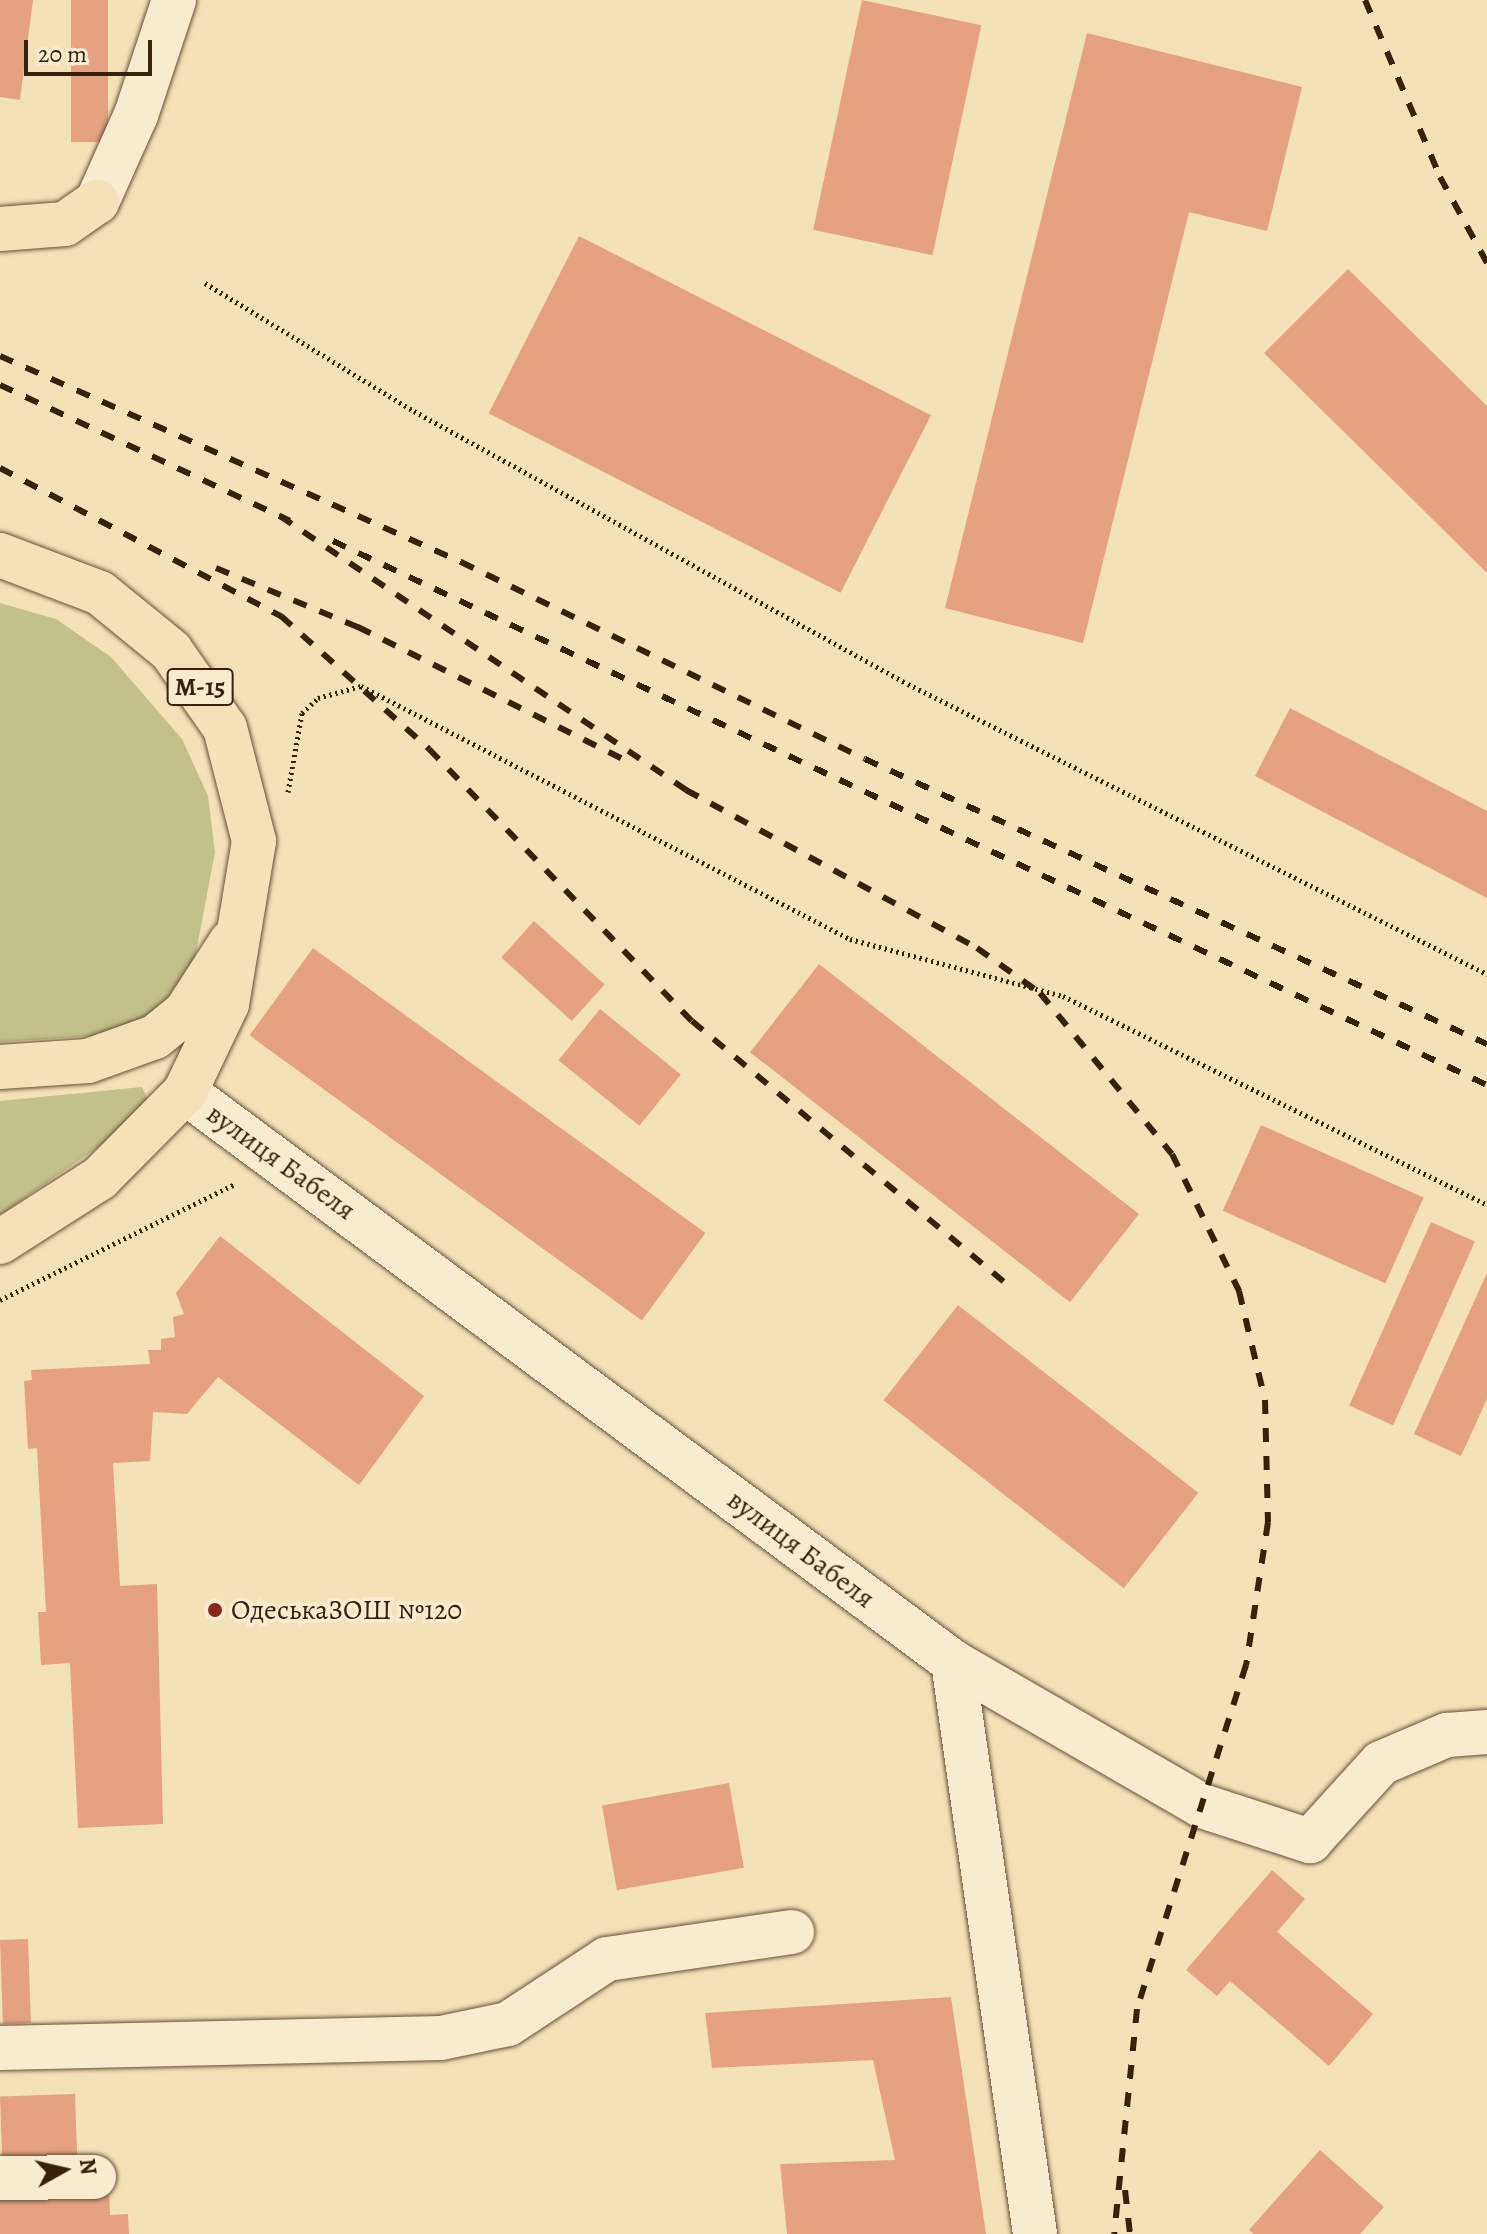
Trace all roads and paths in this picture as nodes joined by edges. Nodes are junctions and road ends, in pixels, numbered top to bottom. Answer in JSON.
{"nodes":[{"id":1,"x":174,"y":0,"type":"edge"},
{"id":2,"x":97,"y":202,"type":"joint"},
{"id":3,"x":0,"y":229,"type":"edge"},
{"id":4,"x":205,"y":283,"type":"dead end"},
{"id":5,"x":0,"y":555,"type":"edge"},
{"id":6,"x":361,"y":686,"type":"dead end"},
{"id":7,"x":246,"y":920,"type":"junction"},
{"id":8,"x":1487,"y":974,"type":"edge"},
{"id":9,"x":0,"y":1067,"type":"edge"},
{"id":10,"x":185,"y":1092,"type":"junction"},
{"id":11,"x":243,"y":1180,"type":"dead end"},
{"id":12,"x":1487,"y":1205,"type":"edge"},
{"id":13,"x":0,"y":1242,"type":"edge"},
{"id":14,"x":0,"y":1300,"type":"edge"},
{"id":15,"x":953,"y":1662,"type":"junction"},
{"id":16,"x":1487,"y":1732,"type":"edge"},
{"id":17,"x":792,"y":1932,"type":"dead end"},
{"id":18,"x":0,"y":2048,"type":"edge"},
{"id":19,"x":94,"y":2177,"type":"dead end"},
{"id":20,"x":0,"y":2178,"type":"edge"},
{"id":21,"x":1035,"y":2234,"type":"edge"}],
"edges":[{"from":1,"to":2,"type":"street"},
{"from":2,"to":3,"type":"main road"},
{"from":4,"to":8,"type":"path"},
{"from":5,"to":7,"type":"main road","number":"М-15"},
{"from":6,"to":12,"type":"path"},
{"from":7,"to":9,"type":"main road"},
{"from":7,"to":10,"type":"main road"},
{"from":10,"to":13,"type":"main road"},
{"from":10,"to":15,"type":"street","name":"вулиця Бабеля"},
{"from":11,"to":14,"type":"path"},
{"from":15,"to":16,"type":"street","name":"вулиця Бабеля"},
{"from":15,"to":21,"type":"street"},
{"from":17,"to":18,"type":"street"},
{"from":19,"to":20,"type":"street"}]}
